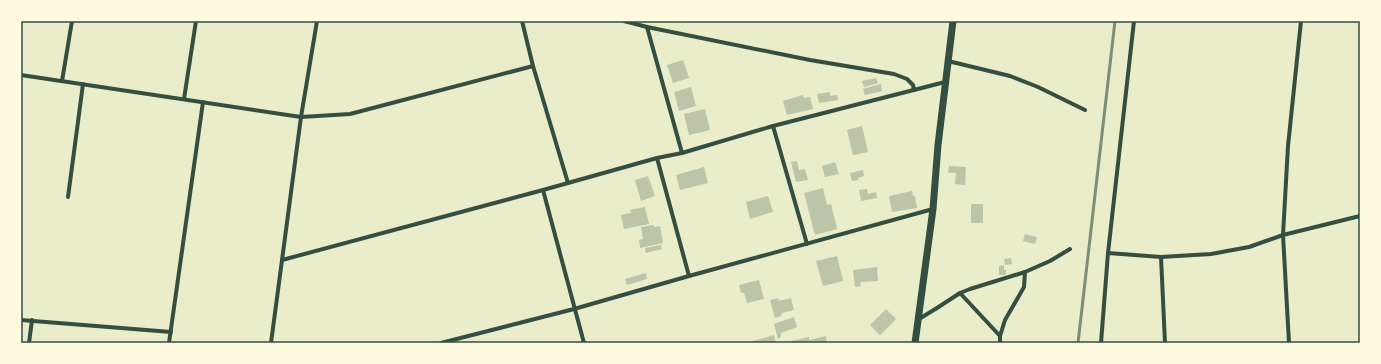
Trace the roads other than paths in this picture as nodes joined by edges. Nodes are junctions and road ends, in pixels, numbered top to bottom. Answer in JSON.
{"nodes":[{"id":1,"x":72,"y":21,"type":"edge"},
{"id":2,"x":196,"y":21,"type":"edge"},
{"id":3,"x":317,"y":21,"type":"edge"},
{"id":4,"x":522,"y":21,"type":"edge"},
{"id":5,"x":624,"y":21,"type":"edge"},
{"id":6,"x":953,"y":21,"type":"edge"},
{"id":7,"x":1134,"y":21,"type":"edge"},
{"id":8,"x":1301,"y":21,"type":"edge"},
{"id":9,"x":647,"y":27,"type":"junction"},
{"id":10,"x":948,"y":61,"type":"junction"},
{"id":11,"x":533,"y":66,"type":"junction"},
{"id":12,"x":21,"y":75,"type":"edge"},
{"id":13,"x":62,"y":81,"type":"junction"},
{"id":14,"x":945,"y":82,"type":"junction"},
{"id":15,"x":83,"y":84,"type":"junction"},
{"id":16,"x":914,"y":90,"type":"junction"},
{"id":17,"x":184,"y":99,"type":"junction"},
{"id":18,"x":203,"y":102,"type":"junction"},
{"id":19,"x":1085,"y":110,"type":"dead end"},
{"id":20,"x":301,"y":117,"type":"junction"},
{"id":21,"x":773,"y":126,"type":"junction"},
{"id":22,"x":682,"y":153,"type":"junction"},
{"id":23,"x":657,"y":158,"type":"junction"},
{"id":24,"x":568,"y":183,"type":"junction"},
{"id":25,"x":543,"y":190,"type":"junction"},
{"id":26,"x":68,"y":196,"type":"dead end"},
{"id":27,"x":933,"y":209,"type":"junction"},
{"id":28,"x":1360,"y":216,"type":"edge"},
{"id":29,"x":1283,"y":235,"type":"junction"},
{"id":30,"x":807,"y":244,"type":"junction"},
{"id":31,"x":1070,"y":249,"type":"dead end"},
{"id":32,"x":1108,"y":253,"type":"junction"},
{"id":33,"x":1160,"y":257,"type":"junction"},
{"id":34,"x":282,"y":260,"type":"junction"},
{"id":35,"x":1025,"y":272,"type":"junction"},
{"id":36,"x":689,"y":276,"type":"junction"},
{"id":37,"x":960,"y":293,"type":"junction"},
{"id":38,"x":574,"y":309,"type":"junction"},
{"id":39,"x":919,"y":318,"type":"junction"},
{"id":40,"x":21,"y":320,"type":"edge"},
{"id":41,"x":32,"y":320,"type":"junction"},
{"id":42,"x":171,"y":332,"type":"junction"},
{"id":43,"x":1000,"y":336,"type":"junction"},
{"id":44,"x":29,"y":343,"type":"edge"},
{"id":45,"x":170,"y":343,"type":"edge"},
{"id":46,"x":271,"y":343,"type":"edge"},
{"id":47,"x":441,"y":343,"type":"edge"},
{"id":48,"x":584,"y":343,"type":"edge"},
{"id":49,"x":916,"y":343,"type":"edge"},
{"id":50,"x":1000,"y":343,"type":"edge"},
{"id":51,"x":1101,"y":343,"type":"edge"},
{"id":52,"x":1165,"y":343,"type":"edge"},
{"id":53,"x":1289,"y":343,"type":"edge"}],
"edges":[{"from":1,"to":13,"type":"street"},
{"from":2,"to":17,"type":"street"},
{"from":3,"to":20,"type":"street"},
{"from":4,"to":11,"type":"street"},
{"from":5,"to":9,"type":"street"},
{"from":6,"to":10,"type":"street"},
{"from":7,"to":32,"type":"street"},
{"from":8,"to":29,"type":"street"},
{"from":9,"to":16,"type":"street"},
{"from":9,"to":22,"type":"street"},
{"from":10,"to":14,"type":"street"},
{"from":10,"to":19,"type":"street"},
{"from":11,"to":20,"type":"street"},
{"from":11,"to":24,"type":"street"},
{"from":12,"to":13,"type":"street"},
{"from":13,"to":15,"type":"street"},
{"from":14,"to":16,"type":"street"},
{"from":14,"to":27,"type":"street"},
{"from":15,"to":17,"type":"street"},
{"from":15,"to":26,"type":"street"},
{"from":16,"to":21,"type":"street"},
{"from":17,"to":18,"type":"street"},
{"from":18,"to":20,"type":"street"},
{"from":18,"to":42,"type":"street"},
{"from":20,"to":34,"type":"street"},
{"from":21,"to":22,"type":"street"},
{"from":21,"to":30,"type":"street"},
{"from":22,"to":23,"type":"street"},
{"from":23,"to":24,"type":"street"},
{"from":23,"to":36,"type":"street"},
{"from":24,"to":25,"type":"street"},
{"from":25,"to":34,"type":"street"},
{"from":25,"to":38,"type":"street"},
{"from":27,"to":30,"type":"street"},
{"from":27,"to":39,"type":"street"},
{"from":28,"to":29,"type":"street"},
{"from":29,"to":33,"type":"street"},
{"from":29,"to":53,"type":"street"},
{"from":30,"to":36,"type":"street"},
{"from":31,"to":35,"type":"street"},
{"from":32,"to":33,"type":"street"},
{"from":32,"to":51,"type":"street"},
{"from":33,"to":52,"type":"street"},
{"from":34,"to":46,"type":"street"},
{"from":35,"to":37,"type":"street"},
{"from":35,"to":43,"type":"street"},
{"from":36,"to":38,"type":"street"},
{"from":37,"to":39,"type":"street"},
{"from":37,"to":43,"type":"street"},
{"from":38,"to":47,"type":"street"},
{"from":38,"to":48,"type":"street"},
{"from":39,"to":49,"type":"street"},
{"from":40,"to":41,"type":"street"},
{"from":41,"to":42,"type":"street"},
{"from":41,"to":44,"type":"street"},
{"from":42,"to":45,"type":"street"},
{"from":43,"to":50,"type":"street"}]}
